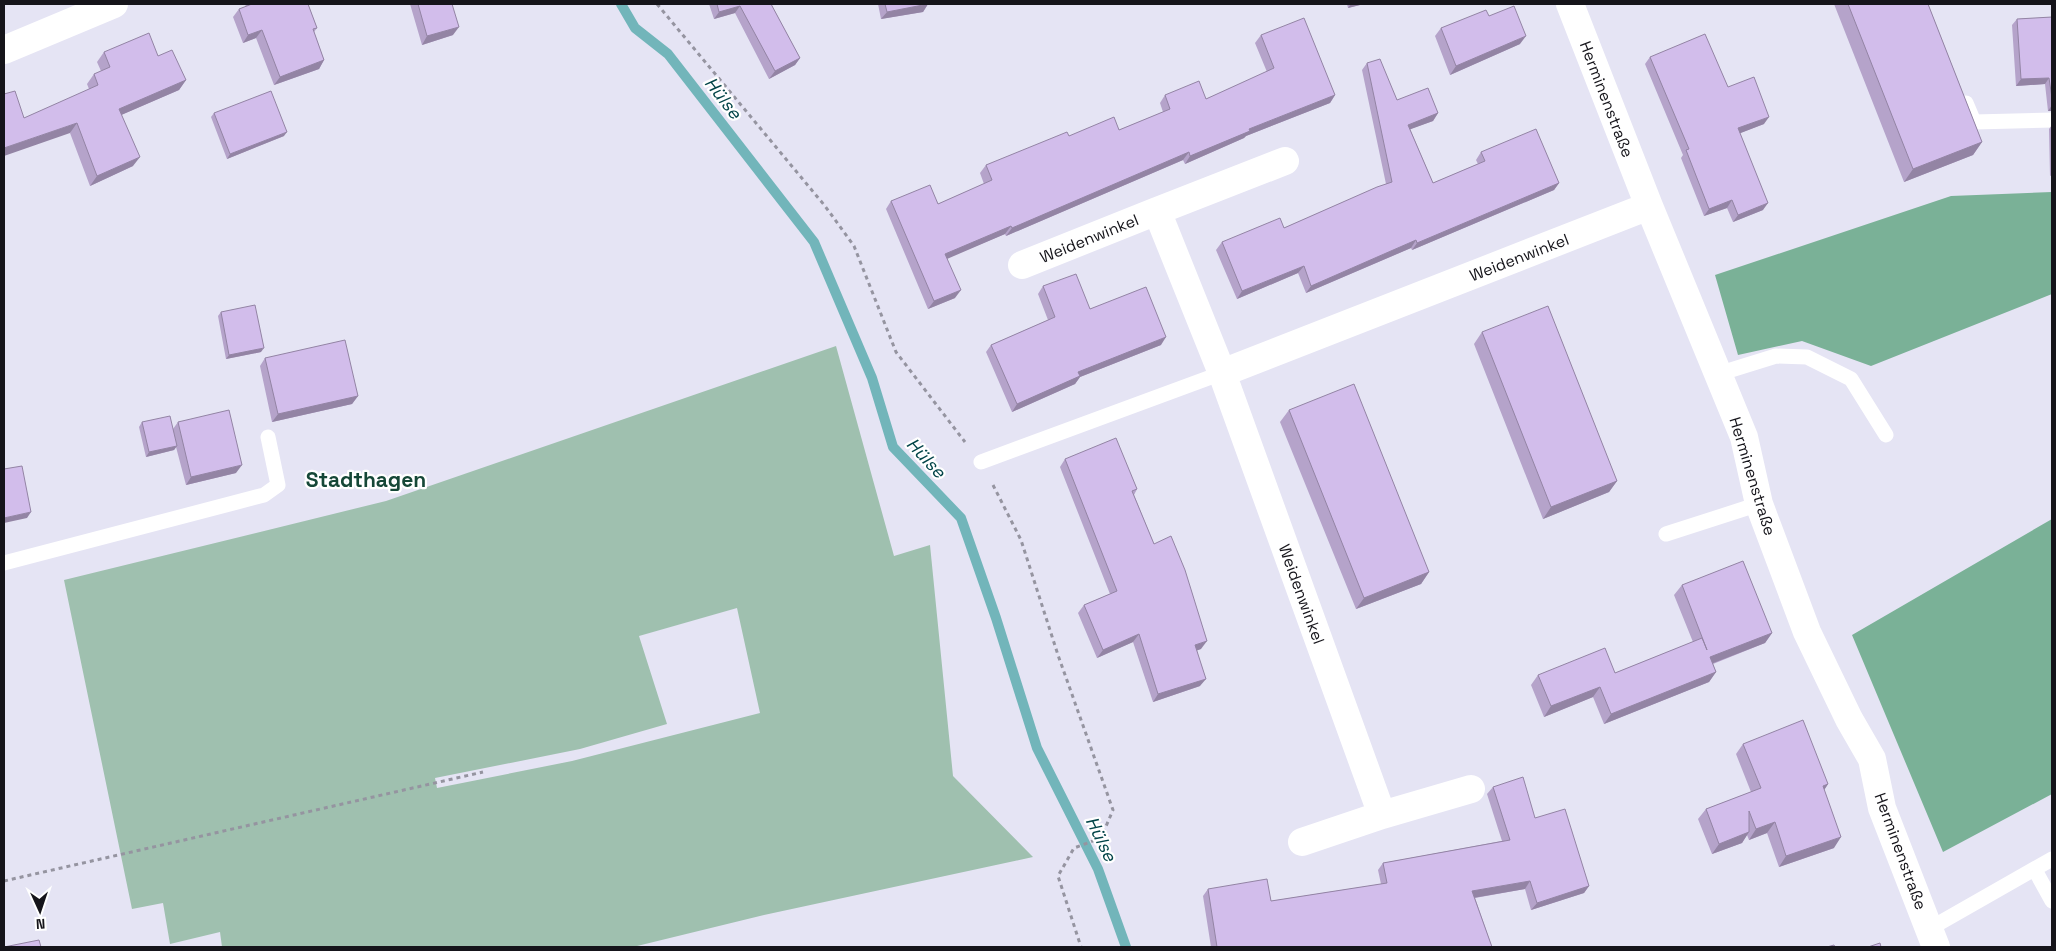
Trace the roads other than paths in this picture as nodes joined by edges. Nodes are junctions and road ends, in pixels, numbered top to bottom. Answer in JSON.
{"nodes":[{"id":1,"x":114,"y":4,"type":"edge"},
{"id":2,"x":1570,"y":4,"type":"edge"},
{"id":3,"x":4,"y":50,"type":"edge"},
{"id":4,"x":1960,"y":86,"type":"edge"},
{"id":5,"x":2052,"y":120,"type":"edge"},
{"id":6,"x":1285,"y":161,"type":"dead end"},
{"id":7,"x":1649,"y":206,"type":"junction"},
{"id":8,"x":1157,"y":211,"type":"junction"},
{"id":9,"x":1022,"y":265,"type":"dead end"},
{"id":10,"x":1222,"y":373,"type":"junction"},
{"id":11,"x":1718,"y":374,"type":"junction"},
{"id":12,"x":1886,"y":435,"type":"dead end"},
{"id":13,"x":268,"y":437,"type":"dead end"},
{"id":14,"x":981,"y":462,"type":"road end"},
{"id":15,"x":1759,"y":504,"type":"junction"},
{"id":16,"x":1666,"y":534,"type":"dead end"},
{"id":17,"x":4,"y":563,"type":"edge"},
{"id":18,"x":1471,"y":789,"type":"dead end"},
{"id":19,"x":1382,"y":815,"type":"junction"},
{"id":20,"x":1302,"y":842,"type":"dead end"},
{"id":21,"x":2052,"y":859,"type":"edge"},
{"id":22,"x":2035,"y":870,"type":"junction"},
{"id":23,"x":2052,"y":901,"type":"edge"},
{"id":24,"x":1932,"y":938,"type":"edge"}],
"edges":[{"from":1,"to":3,"type":"street"},
{"from":2,"to":7,"type":"street","name":"Herminenstraße"},
{"from":4,"to":5,"type":"lane"},
{"from":6,"to":8,"type":"street","name":"Weidenwinkel"},
{"from":7,"to":10,"type":"street","name":"Weidenwinkel"},
{"from":7,"to":11,"type":"street","name":"Herminenstraße"},
{"from":8,"to":9,"type":"street","name":"Weidenwinkel"},
{"from":8,"to":10,"type":"street","name":"Weidenwinkel"},
{"from":10,"to":14,"type":"lane"},
{"from":10,"to":19,"type":"street","name":"Weidenwinkel"},
{"from":11,"to":12,"type":"lane"},
{"from":11,"to":15,"type":"street","name":"Herminenstraße"},
{"from":13,"to":17,"type":"lane"},
{"from":15,"to":16,"type":"lane"},
{"from":15,"to":24,"type":"street","name":"Herminenstraße"},
{"from":18,"to":19,"type":"street"},
{"from":19,"to":20,"type":"street"},
{"from":21,"to":22,"type":"lane"},
{"from":22,"to":23,"type":"lane"},
{"from":22,"to":24,"type":"lane"}]}
